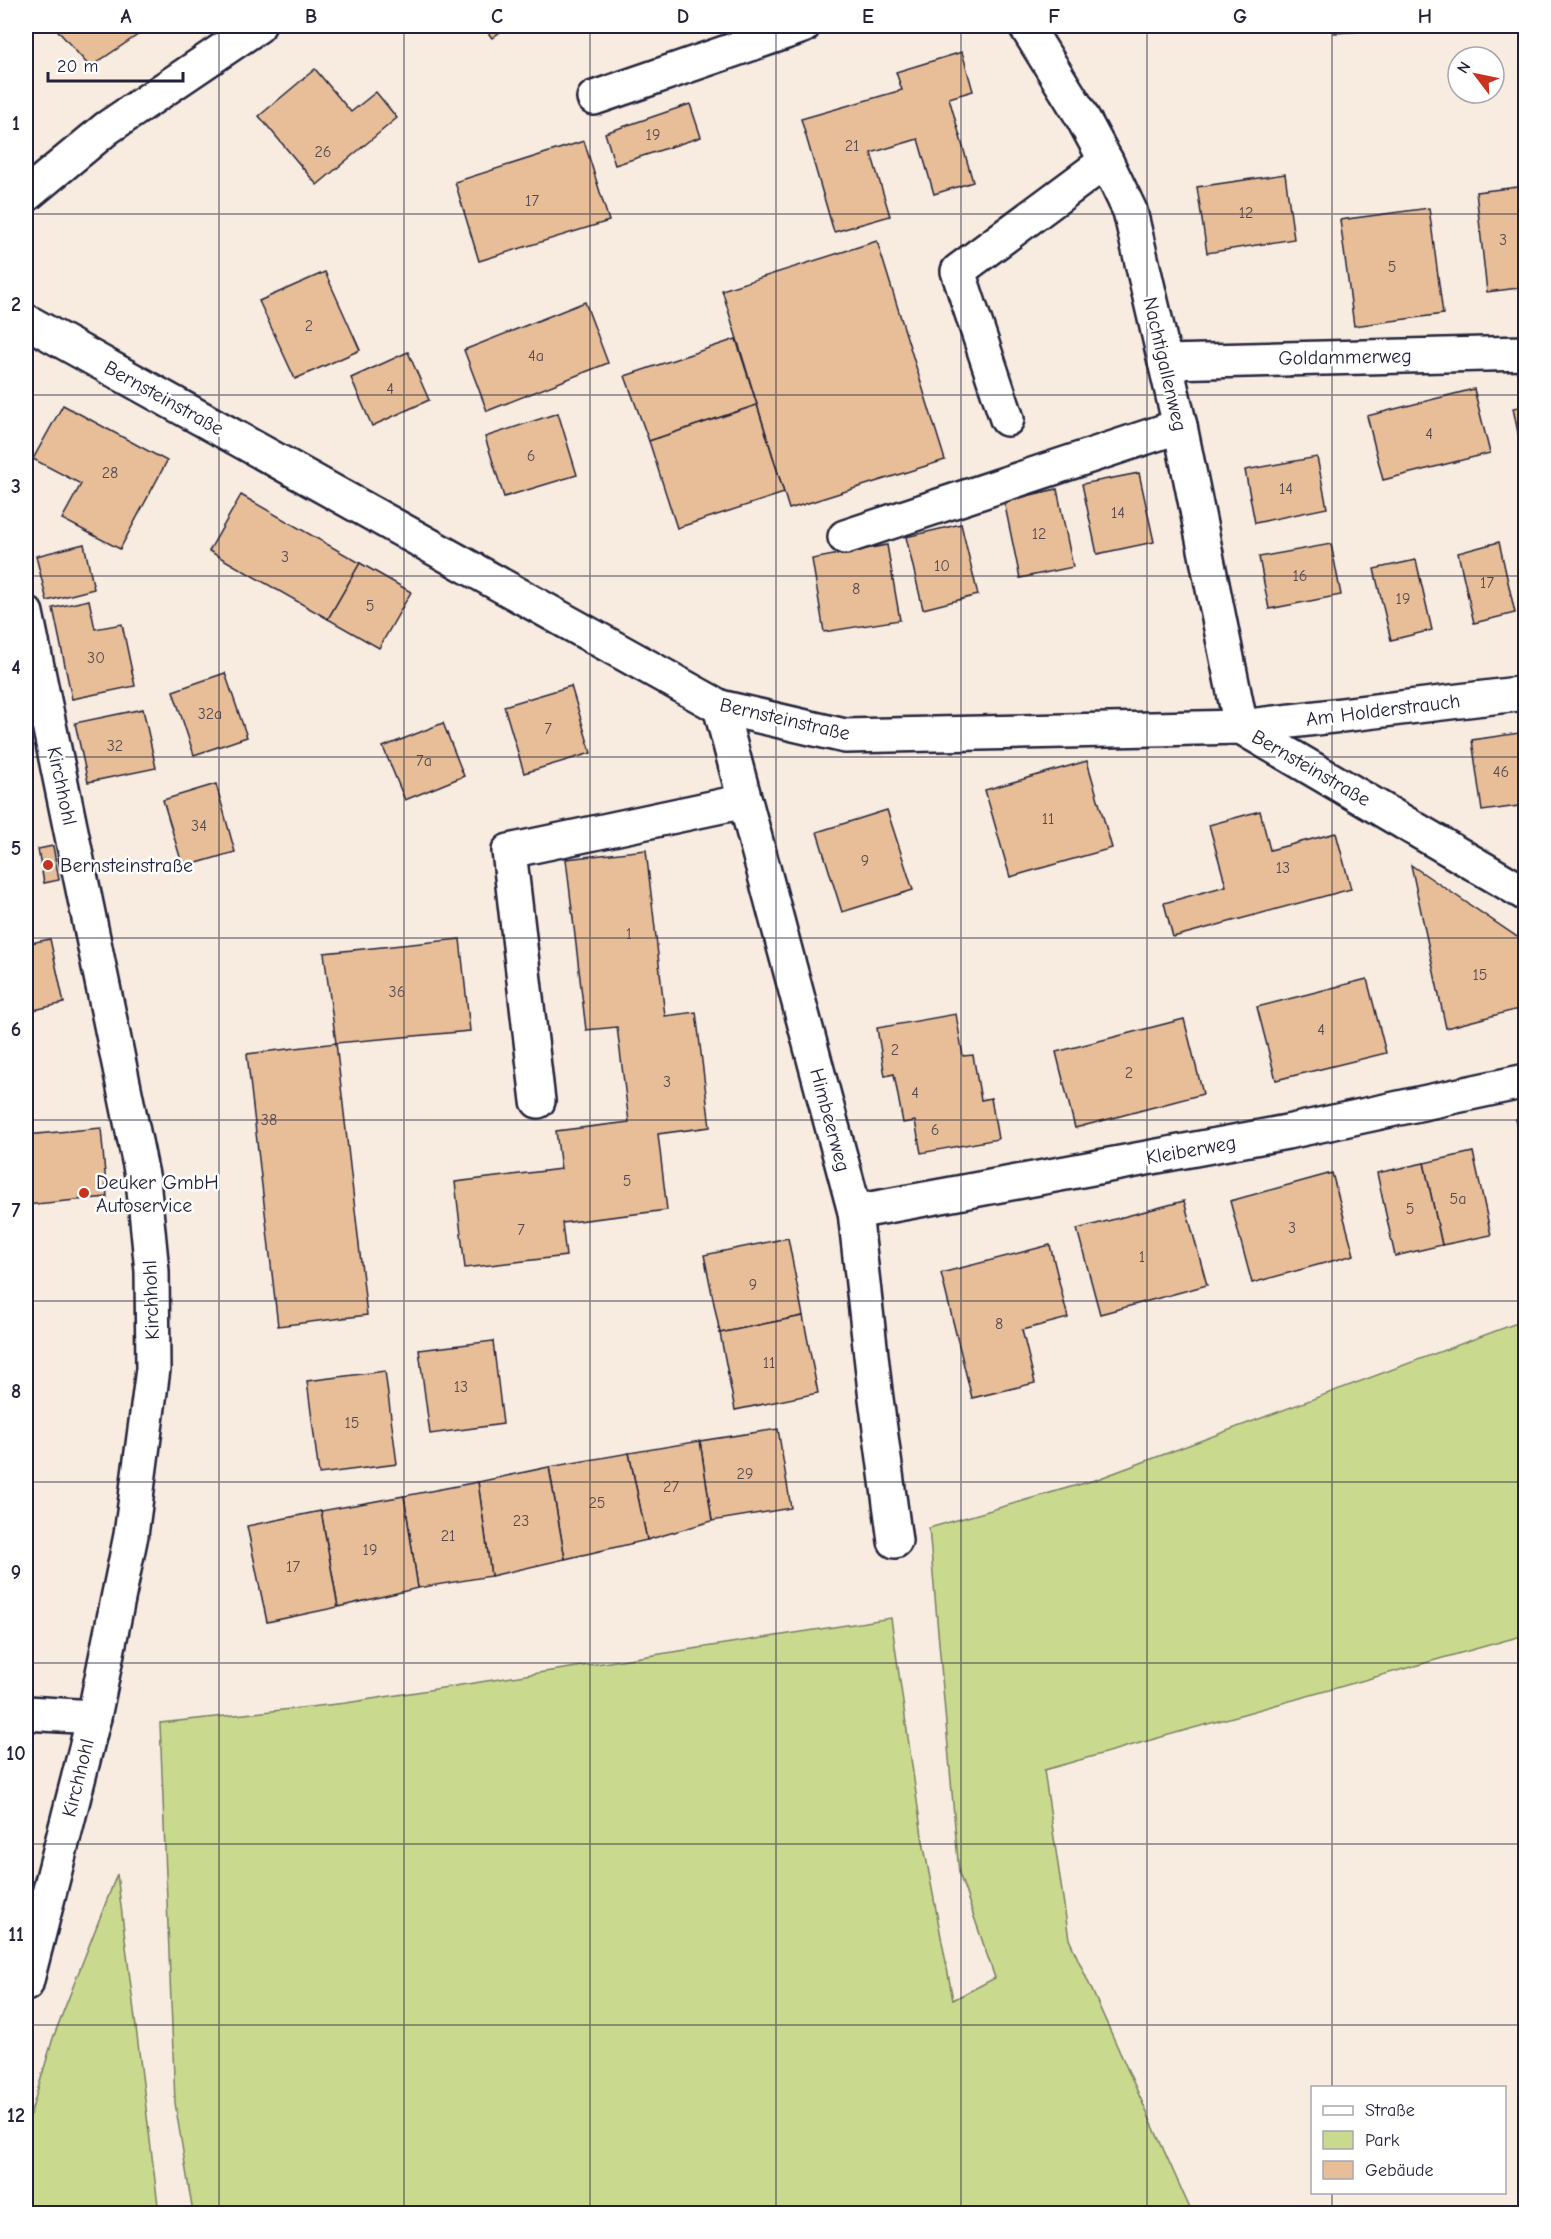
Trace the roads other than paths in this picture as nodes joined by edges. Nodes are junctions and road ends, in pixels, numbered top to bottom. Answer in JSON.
{"nodes":[{"id":1,"x":258,"y":26,"type":"edge"},
{"id":2,"x":803,"y":26,"type":"edge"},
{"id":3,"x":1026,"y":26,"type":"edge"},
{"id":4,"x":594,"y":98,"type":"dead end"},
{"id":5,"x":1106,"y":161,"type":"junction"},
{"id":6,"x":26,"y":195,"type":"edge"},
{"id":7,"x":26,"y":321,"type":"edge"},
{"id":8,"x":1526,"y":353,"type":"edge"},
{"id":9,"x":1165,"y":362,"type":"junction"},
{"id":10,"x":1007,"y":419,"type":"dead end"},
{"id":11,"x":1180,"y":426,"type":"junction"},
{"id":12,"x":845,"y":537,"type":"dead end"},
{"id":13,"x":26,"y":613,"type":"edge"},
{"id":14,"x":1526,"y":693,"type":"edge"},
{"id":15,"x":720,"y":707,"type":"junction"},
{"id":16,"x":1241,"y":727,"type":"junction"},
{"id":17,"x":745,"y":801,"type":"junction"},
{"id":18,"x":1526,"y":894,"type":"edge"},
{"id":19,"x":1526,"y":1081,"type":"edge"},
{"id":20,"x":538,"y":1101,"type":"dead end"},
{"id":21,"x":855,"y":1212,"type":"junction"},
{"id":22,"x":895,"y":1541,"type":"dead end"},
{"id":23,"x":26,"y":1713,"type":"edge"},
{"id":24,"x":94,"y":1717,"type":"junction"},
{"id":25,"x":26,"y":1984,"type":"edge"}],
"edges":[{"from":1,"to":6,"type":"street"},
{"from":2,"to":4,"type":"street"},
{"from":3,"to":5,"type":"street","name":"Nachtigallenweg"},
{"from":5,"to":9,"type":"street","name":"Nachtigallenweg"},
{"from":5,"to":10,"type":"street"},
{"from":7,"to":15,"type":"street","name":"Bernsteinstraße"},
{"from":8,"to":9,"type":"street","name":"Goldammerweg"},
{"from":9,"to":11,"type":"street","name":"Nachtigallenweg"},
{"from":11,"to":12,"type":"street"},
{"from":11,"to":16,"type":"street","name":"Nachtigallenweg"},
{"from":13,"to":24,"type":"street","name":"Kirchhohl"},
{"from":14,"to":16,"type":"street","name":"Am Holderstrauch"},
{"from":15,"to":16,"type":"street","name":"Bernsteinstraße"},
{"from":15,"to":17,"type":"street","name":"Himbeerweg"},
{"from":16,"to":18,"type":"street","name":"Bernsteinstraße"},
{"from":17,"to":20,"type":"street"},
{"from":17,"to":21,"type":"street","name":"Himbeerweg"},
{"from":19,"to":21,"type":"street","name":"Kleiberweg"},
{"from":21,"to":22,"type":"street","name":"Himbeerweg"},
{"from":23,"to":24,"type":"street"},
{"from":24,"to":25,"type":"street","name":"Kirchhohl"}]}
